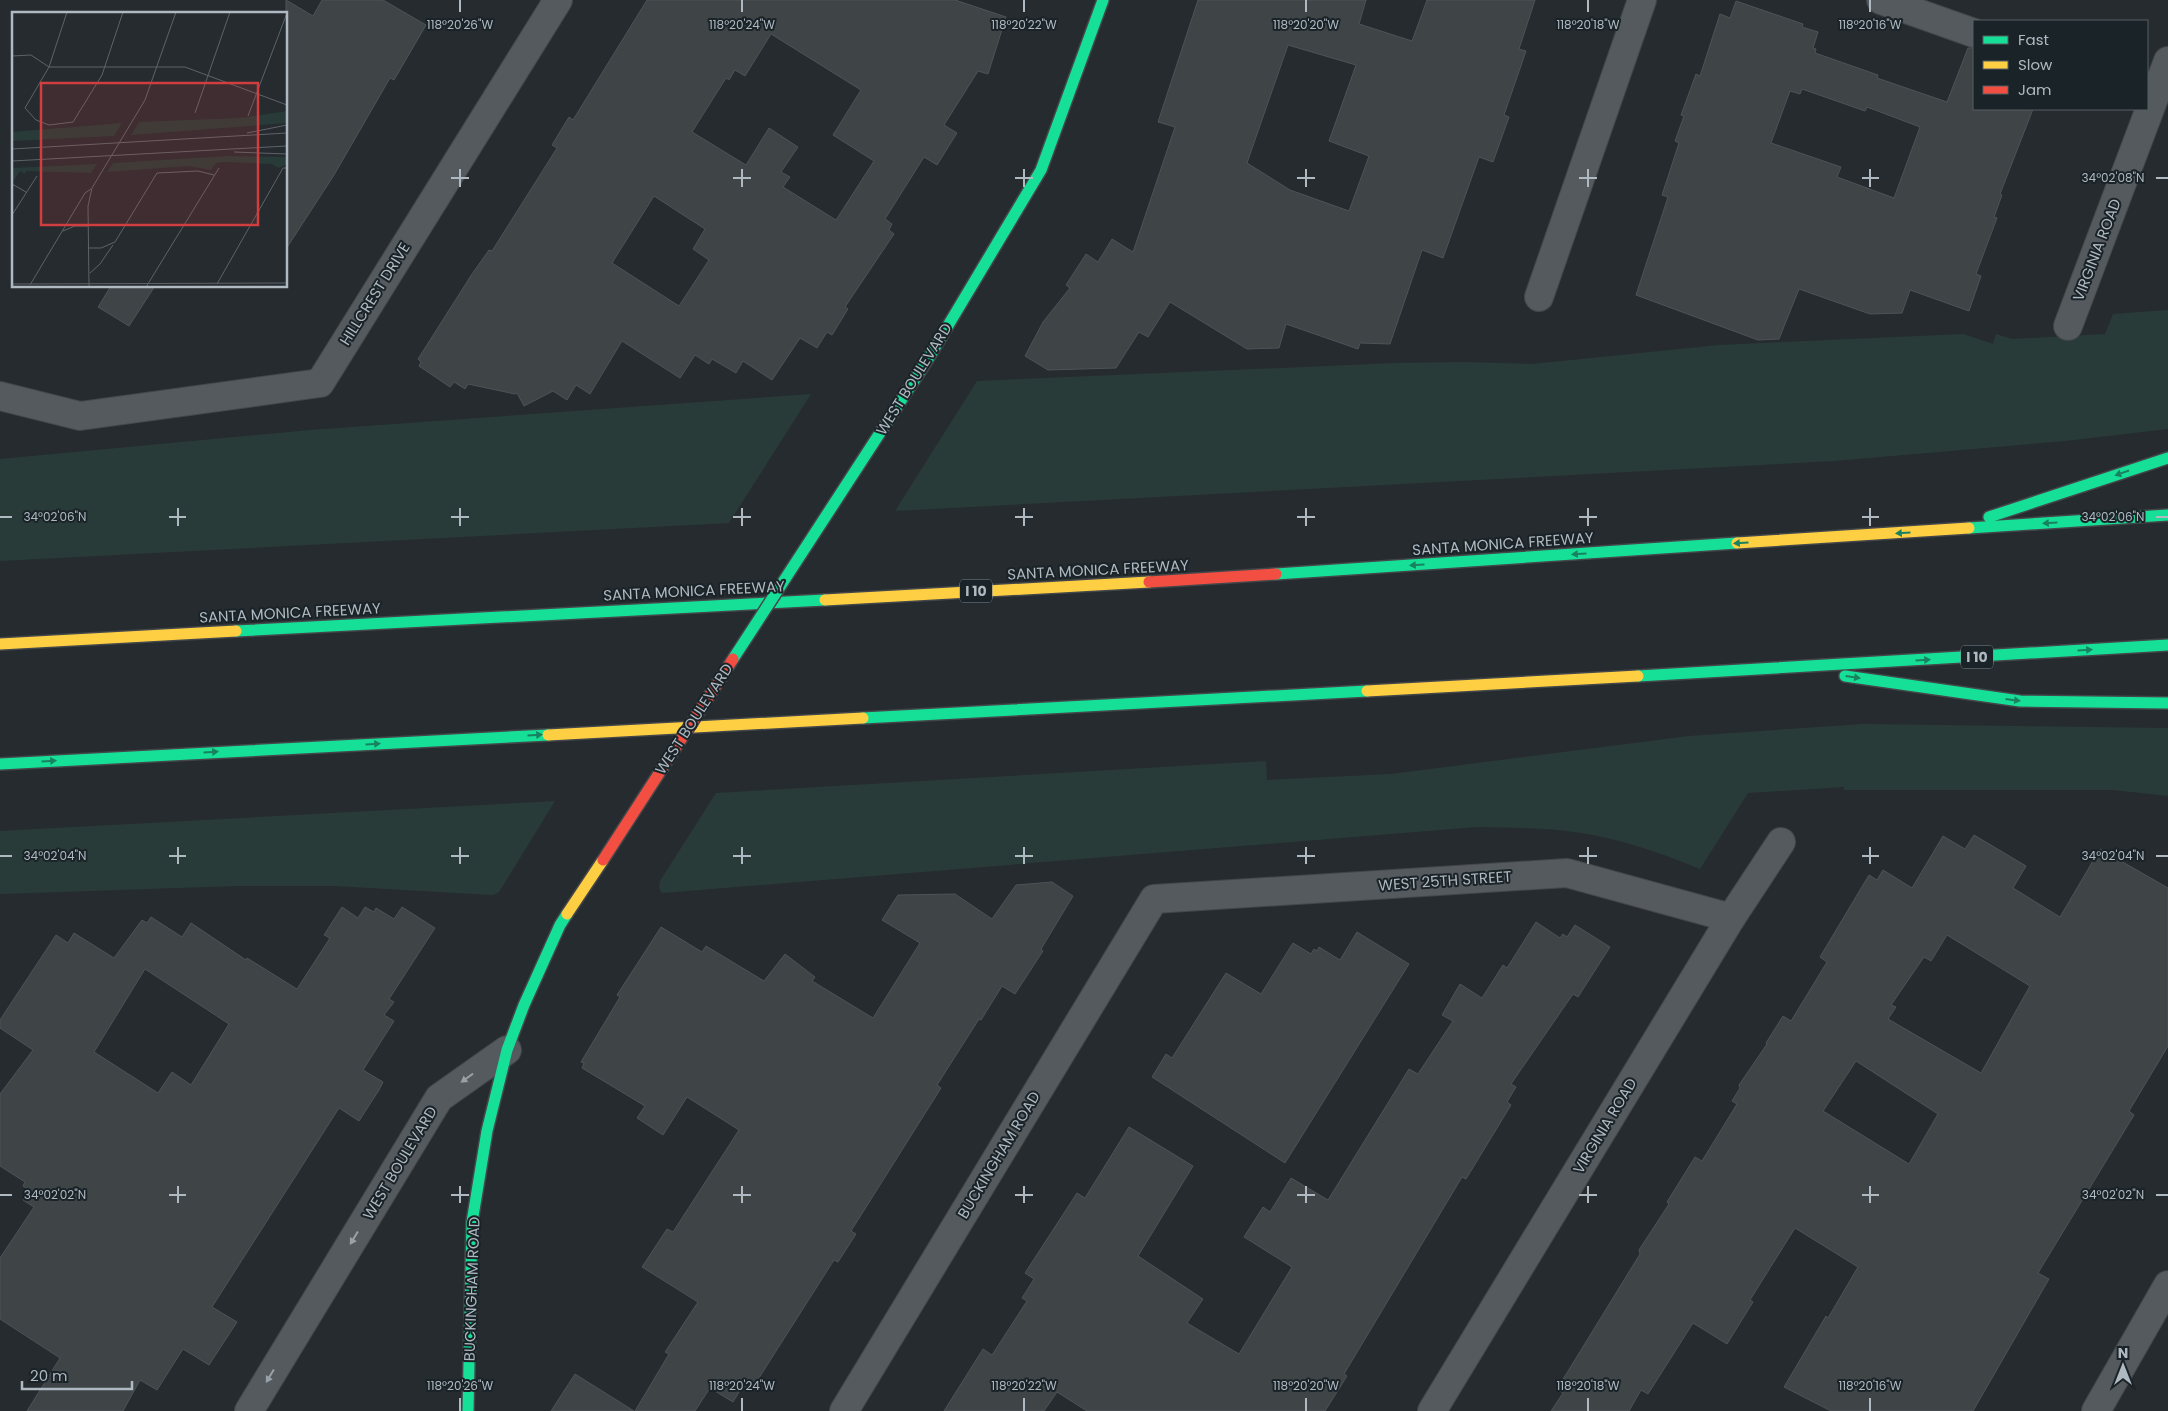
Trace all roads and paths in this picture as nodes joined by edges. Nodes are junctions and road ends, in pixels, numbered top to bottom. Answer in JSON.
{"nodes":[{"id":1,"x":558,"y":0,"type":"edge"},
{"id":2,"x":1103,"y":0,"type":"edge"},
{"id":3,"x":1642,"y":0,"type":"edge"},
{"id":4,"x":1881,"y":0,"type":"edge"},
{"id":5,"x":1973,"y":33,"type":"edge"},
{"id":6,"x":2168,"y":61,"type":"edge"},
{"id":7,"x":2156,"y":99,"type":"edge"},
{"id":8,"x":1539,"y":297,"type":"dead end"},
{"id":9,"x":2068,"y":326,"type":"dead end"},
{"id":10,"x":0,"y":396,"type":"edge"},
{"id":11,"x":2168,"y":458,"type":"edge"},
{"id":12,"x":2168,"y":515,"type":"edge"},
{"id":13,"x":1952,"y":530,"type":"junction"},
{"id":14,"x":0,"y":644,"type":"edge"},
{"id":15,"x":2168,"y":645,"type":"edge"},
{"id":16,"x":1787,"y":668,"type":"junction"},
{"id":17,"x":2168,"y":703,"type":"edge"},
{"id":18,"x":0,"y":764,"type":"edge"},
{"id":19,"x":1781,"y":842,"type":"dead end"},
{"id":20,"x":1154,"y":899,"type":"joint"},
{"id":21,"x":1731,"y":918,"type":"junction"},
{"id":22,"x":507,"y":1050,"type":"junction"},
{"id":23,"x":2168,"y":1285,"type":"edge"},
{"id":24,"x":249,"y":1411,"type":"edge"},
{"id":25,"x":468,"y":1411,"type":"edge"},
{"id":26,"x":844,"y":1411,"type":"edge"},
{"id":27,"x":1432,"y":1411,"type":"edge"},
{"id":28,"x":2096,"y":1411,"type":"edge"}],
"edges":[{"from":1,"to":10,"type":"street","name":"HILLCREST DRIVE"},
{"from":2,"to":22,"type":"main road","name":"WEST BOULEVARD","bridge":true},
{"from":3,"to":8,"type":"street"},
{"from":4,"to":5,"type":"street"},
{"from":6,"to":7,"type":"street","name":"VIRGINIA ROAD"},
{"from":7,"to":9,"type":"street","name":"VIRGINIA ROAD"},
{"from":11,"to":13,"type":"main road","one_way":true},
{"from":12,"to":13,"type":"main road","name":"SANTA MONICA FREEWAY","number":"I 10","one_way":true},
{"from":13,"to":14,"type":"main road","name":"SANTA MONICA FREEWAY","number":"I 10","one_way":true},
{"from":16,"to":15,"type":"main road","number":"I 10","one_way":true},
{"from":16,"to":17,"type":"main road","one_way":true},
{"from":18,"to":16,"type":"main road","number":"I 10","one_way":true},
{"from":19,"to":21,"type":"street","name":"VIRGINIA ROAD"},
{"from":20,"to":21,"type":"street","name":"WEST 25TH STREET"},
{"from":20,"to":26,"type":"street","name":"BUCKINGHAM ROAD"},
{"from":21,"to":27,"type":"street","name":"VIRGINIA ROAD"},
{"from":22,"to":24,"type":"street","name":"WEST BOULEVARD","one_way":true},
{"from":22,"to":25,"type":"main road","name":"BUCKINGHAM ROAD"},
{"from":23,"to":28,"type":"street"}]}
